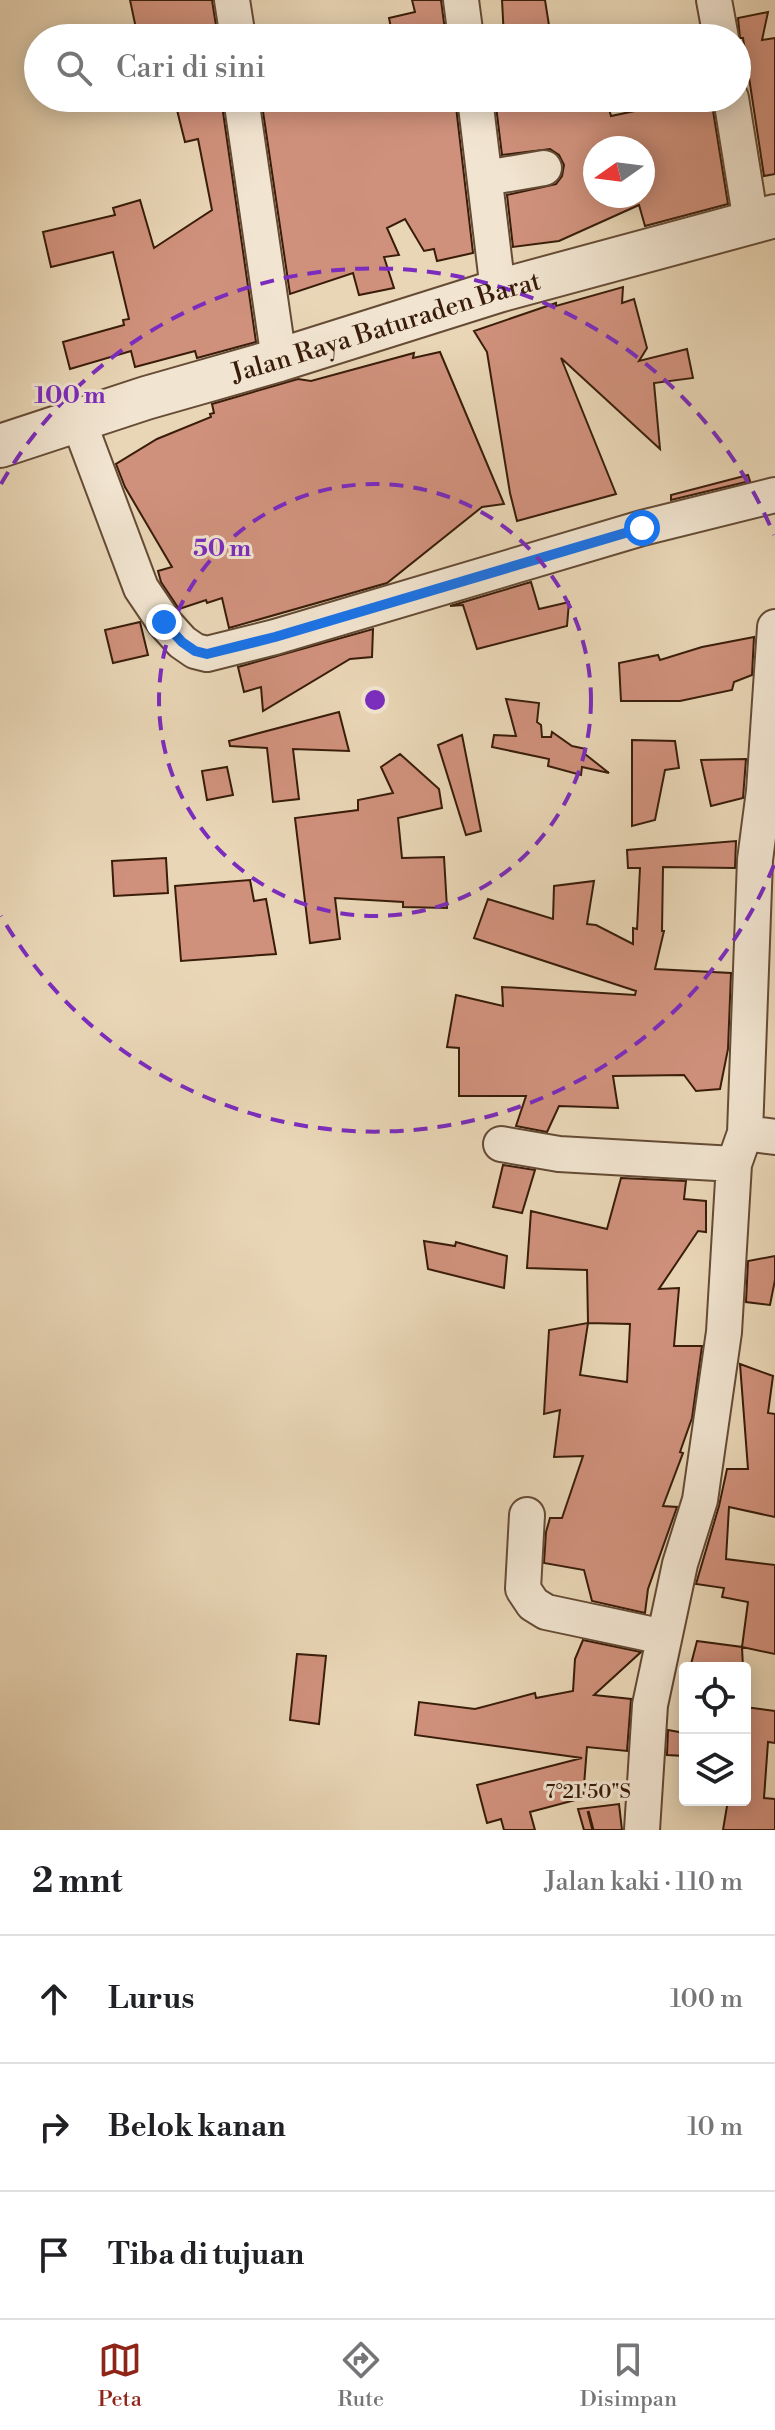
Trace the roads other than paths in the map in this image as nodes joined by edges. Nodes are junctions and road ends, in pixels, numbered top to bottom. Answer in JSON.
{"nodes":[{"id":1,"x":232,"y":0,"type":"edge"},
{"id":2,"x":461,"y":0,"type":"edge"},
{"id":3,"x":714,"y":0,"type":"edge"},
{"id":4,"x":236,"y":24,"type":"edge"},
{"id":5,"x":464,"y":24,"type":"edge"},
{"id":6,"x":718,"y":24,"type":"edge"},
{"id":7,"x":243,"y":112,"type":"edge"},
{"id":8,"x":477,"y":112,"type":"edge"},
{"id":9,"x":735,"y":112,"type":"edge"},
{"id":10,"x":544,"y":168,"type":"dead end"},
{"id":11,"x":486,"y":178,"type":"junction"},
{"id":12,"x":763,"y":219,"type":"edge"},
{"id":13,"x":498,"y":291,"type":"junction"},
{"id":14,"x":279,"y":360,"type":"junction"},
{"id":15,"x":78,"y":420,"type":"junction"},
{"id":16,"x":0,"y":446,"type":"edge"},
{"id":17,"x":775,"y":495,"type":"edge"},
{"id":18,"x":775,"y":627,"type":"edge"},
{"id":19,"x":501,"y":1144,"type":"dead end"},
{"id":20,"x":751,"y":1144,"type":"edge"},
{"id":21,"x":527,"y":1515,"type":"dead end"},
{"id":22,"x":664,"y":1637,"type":"junction"},
{"id":23,"x":642,"y":1830,"type":"edge"}],
"edges":[{"from":1,"to":4,"type":"street"},
{"from":2,"to":5,"type":"street"},
{"from":3,"to":6,"type":"street"},
{"from":7,"to":14,"type":"street"},
{"from":8,"to":11,"type":"street"},
{"from":9,"to":12,"type":"street"},
{"from":10,"to":11,"type":"street"},
{"from":11,"to":13,"type":"street"},
{"from":12,"to":13,"type":"street","name":"Jalan Raya Baturaden Barat"},
{"from":13,"to":14,"type":"street","name":"Jalan Raya Baturaden Barat"},
{"from":14,"to":15,"type":"street","name":"Jalan Raya Baturaden Barat"},
{"from":15,"to":16,"type":"street","name":"Jalan Raya Baturaden Barat"},
{"from":15,"to":17,"type":"street"},
{"from":18,"to":20,"type":"street"},
{"from":19,"to":20,"type":"street"},
{"from":20,"to":22,"type":"street"},
{"from":21,"to":22,"type":"street"},
{"from":22,"to":23,"type":"street"}]}
